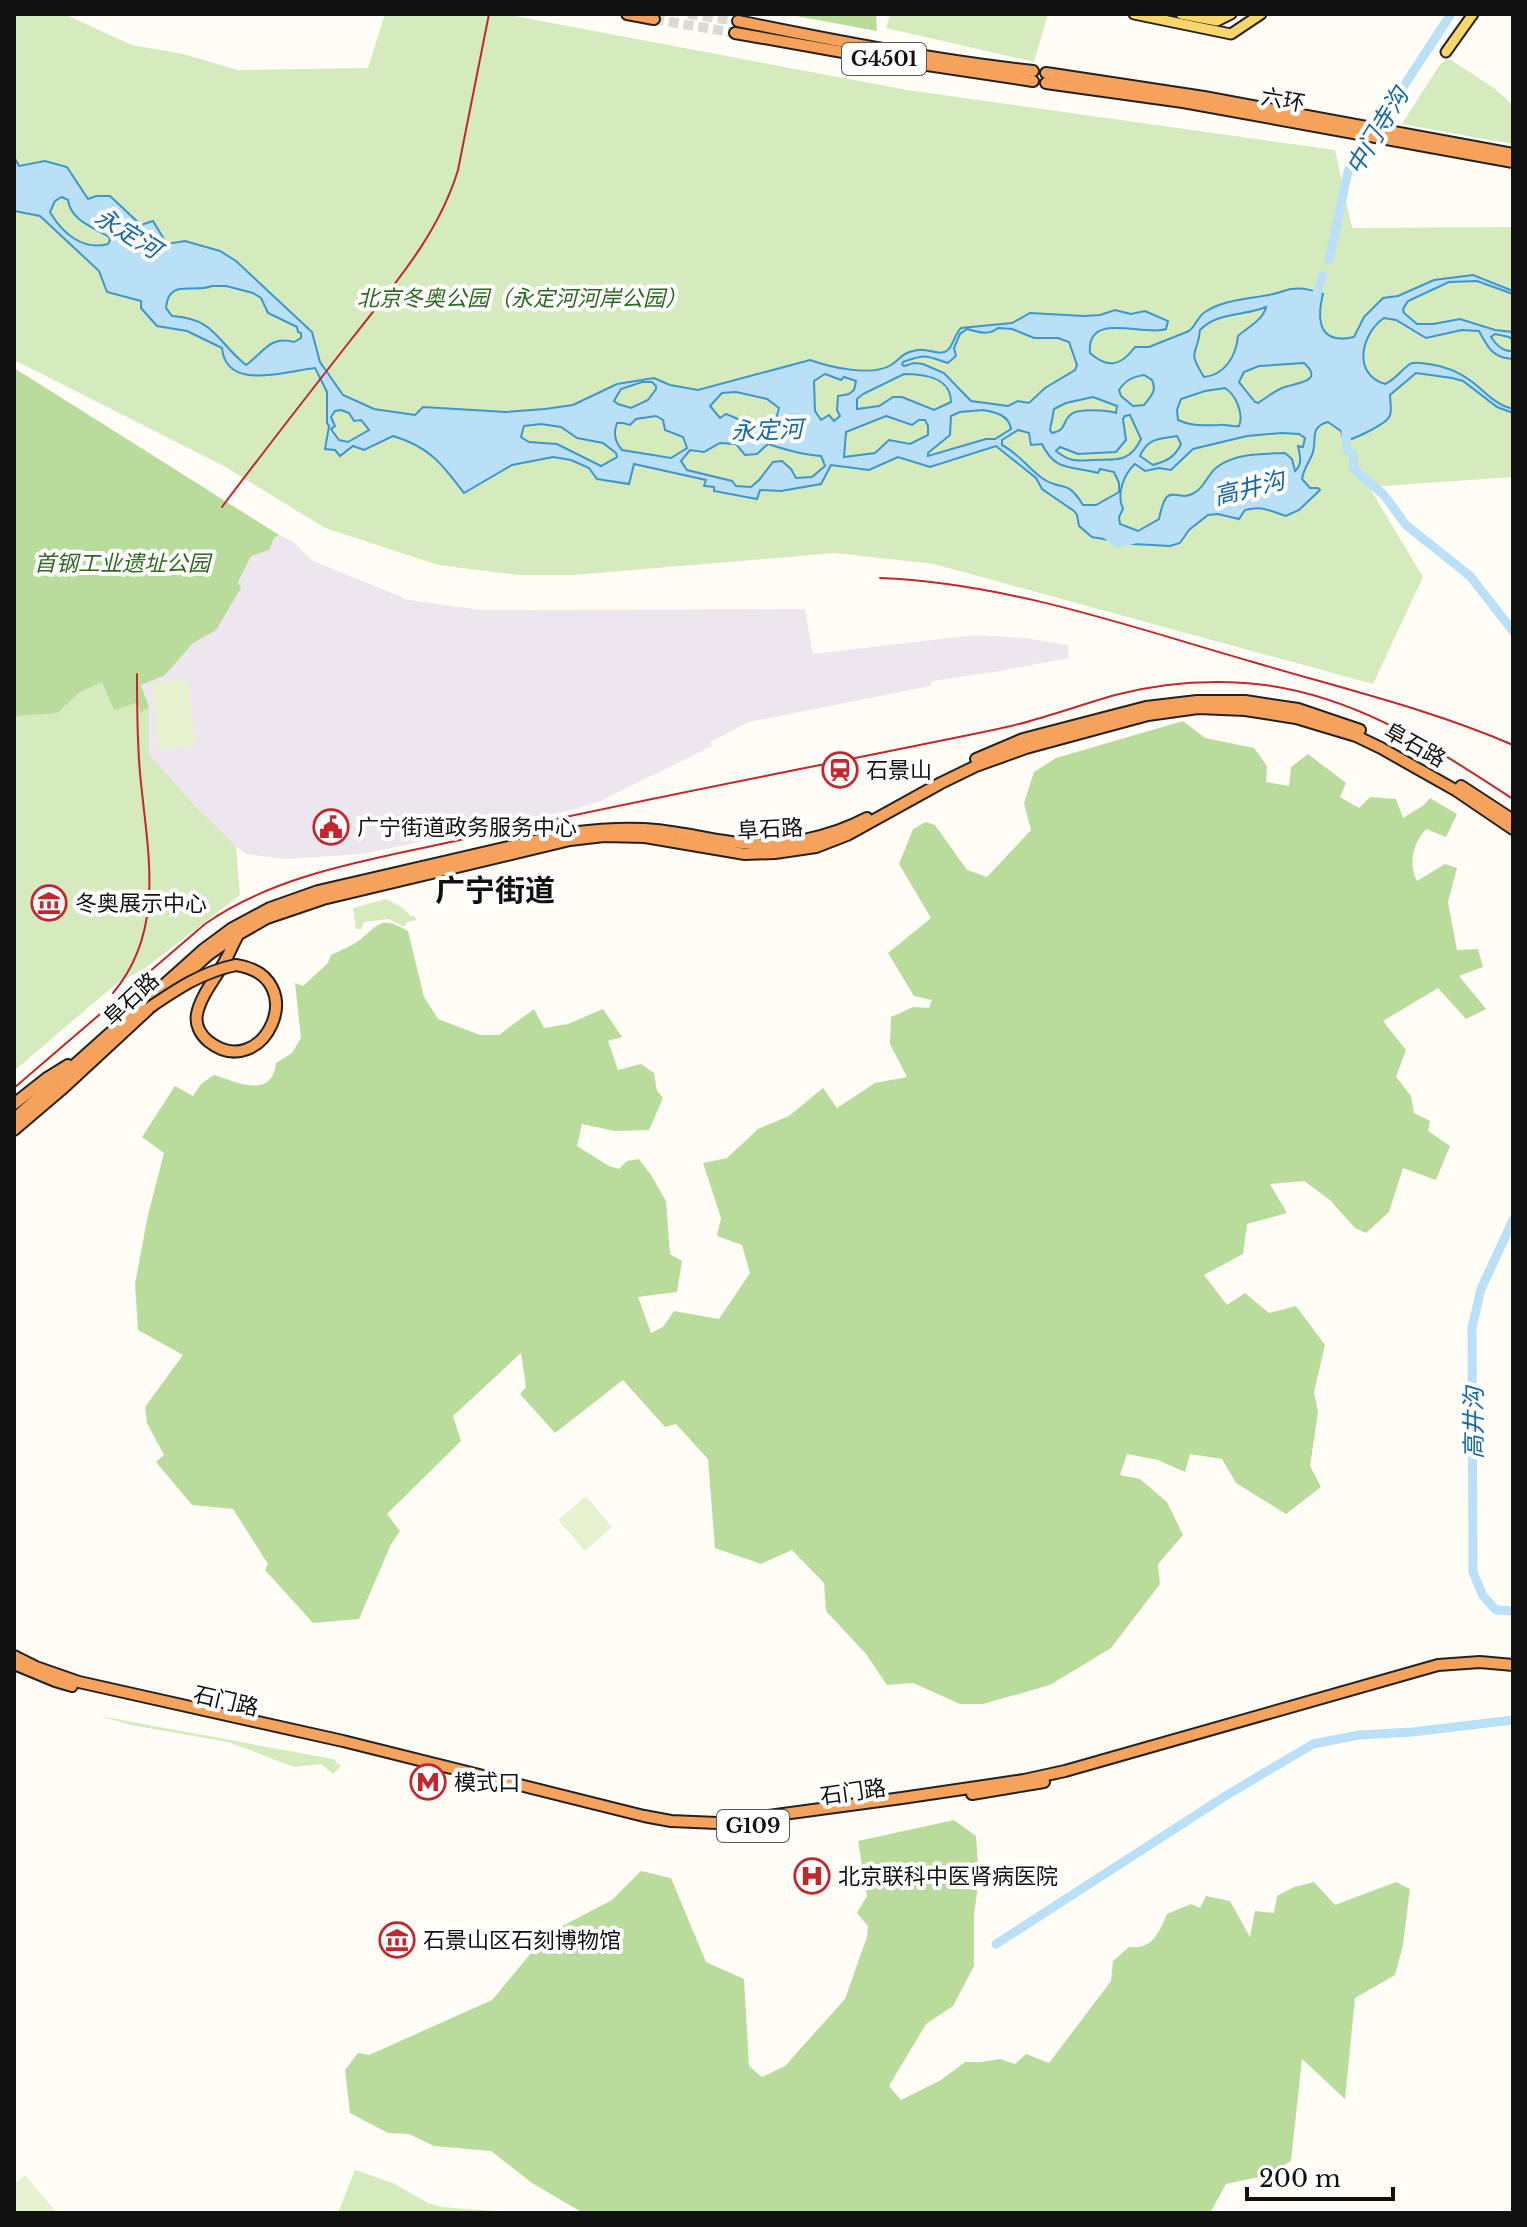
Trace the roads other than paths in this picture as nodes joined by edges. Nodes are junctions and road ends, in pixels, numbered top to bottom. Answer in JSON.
{"nodes":[{"id":1,"x":627,"y":14,"type":"edge"},
{"id":2,"x":1134,"y":14,"type":"edge"},
{"id":3,"x":1181,"y":14,"type":"edge"},
{"id":4,"x":1231,"y":14,"type":"edge"},
{"id":5,"x":1261,"y":14,"type":"edge"},
{"id":6,"x":1473,"y":14,"type":"edge"},
{"id":7,"x":654,"y":19,"type":"dead end"},
{"id":8,"x":738,"y":21,"type":"tunnel mouth"},
{"id":9,"x":735,"y":33,"type":"tunnel mouth"},
{"id":10,"x":1446,"y":52,"type":"dead end"},
{"id":11,"x":1046,"y":78,"type":"dead end"},
{"id":12,"x":1395,"y":137,"type":"junction"},
{"id":13,"x":1513,"y":154,"type":"edge"},
{"id":14,"x":1513,"y":162,"type":"edge"},
{"id":15,"x":1513,"y":820,"type":"edge"},
{"id":16,"x":1513,"y":829,"type":"edge"},
{"id":17,"x":237,"y":937,"type":"dead end"},
{"id":18,"x":149,"y":1008,"type":"junction"},
{"id":19,"x":97,"y":1046,"type":"junction"},
{"id":20,"x":61,"y":1090,"type":"junction"},
{"id":21,"x":14,"y":1104,"type":"edge"},
{"id":22,"x":14,"y":1119,"type":"edge"},
{"id":23,"x":14,"y":1130,"type":"edge"},
{"id":24,"x":14,"y":1138,"type":"edge"},
{"id":25,"x":14,"y":1656,"type":"edge"},
{"id":26,"x":14,"y":1664,"type":"edge"},
{"id":27,"x":1513,"y":1665,"type":"edge"},
{"id":28,"x":1513,"y":1671,"type":"edge"},
{"id":29,"x":56,"y":1678,"type":"junction"}],
"edges":[{"from":1,"to":7,"type":"highway"},
{"from":2,"to":5,"type":"main road"},
{"from":3,"to":4,"type":"main road"},
{"from":6,"to":10,"type":"main road"},
{"from":8,"to":9,"type":"highway","number":"G4501"},
{"from":11,"to":12,"type":"highway","name":"六环"},
{"from":12,"to":13,"type":"highway","name":"六环"},
{"from":12,"to":14,"type":"highway","name":"六环"},
{"from":15,"to":19,"type":"highway","name":"阜石路"},
{"from":16,"to":18,"type":"highway","name":"阜石路","bridge":true},
{"from":17,"to":18,"type":"highway","bridge":true},
{"from":18,"to":20,"type":"highway","name":"阜石路"},
{"from":19,"to":21,"type":"highway"},
{"from":19,"to":22,"type":"highway","name":"阜石路"},
{"from":20,"to":23,"type":"highway","name":"阜石路"},
{"from":20,"to":24,"type":"highway"},
{"from":25,"to":29,"type":"highway","number":"G109"},
{"from":26,"to":29,"type":"highway","number":"G109"},
{"from":27,"to":29,"type":"highway","name":"石门路","number":"G109"},
{"from":28,"to":29,"type":"highway","name":"石门路","number":"G109"}]}
